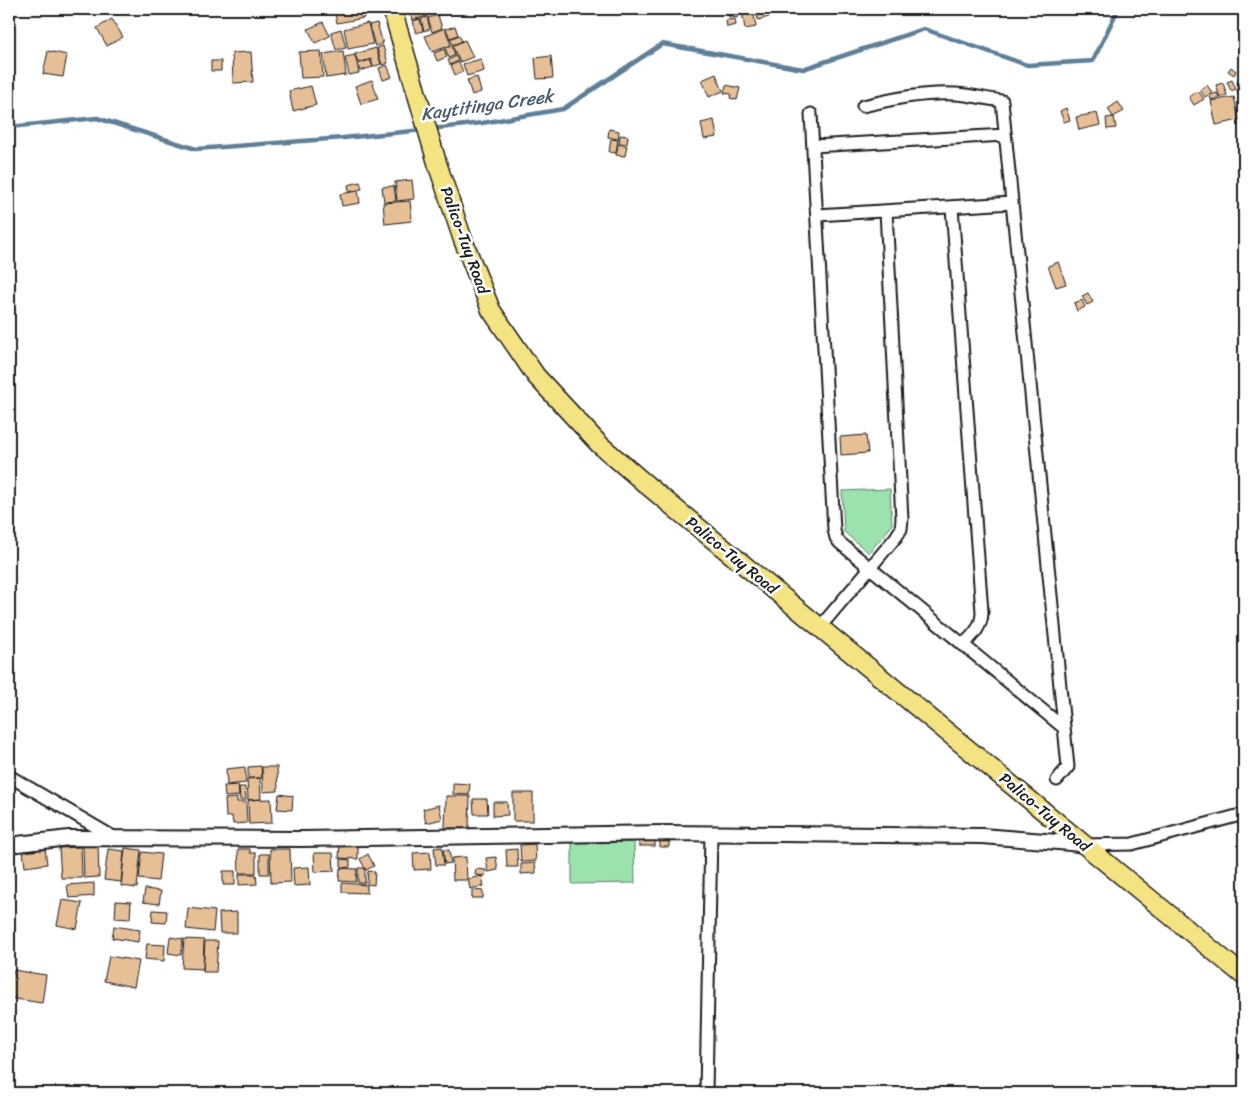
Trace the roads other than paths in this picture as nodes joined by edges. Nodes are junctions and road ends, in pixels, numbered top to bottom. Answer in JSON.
{"nodes":[{"id":1,"x":392,"y":9,"type":"edge"},
{"id":2,"x":863,"y":106,"type":"dead end"},
{"id":3,"x":811,"y":114,"type":"dead end"},
{"id":4,"x":1006,"y":135,"type":"junction"},
{"id":5,"x":813,"y":146,"type":"junction"},
{"id":6,"x":1012,"y":203,"type":"junction"},
{"id":7,"x":952,"y":207,"type":"junction"},
{"id":8,"x":886,"y":211,"type":"junction"},
{"id":9,"x":816,"y":215,"type":"junction"},
{"id":10,"x":870,"y":568,"type":"junction"},
{"id":11,"x":820,"y":627,"type":"junction"},
{"id":12,"x":963,"y":645,"type":"junction"},
{"id":13,"x":1064,"y":728,"type":"junction"},
{"id":14,"x":9,"y":776,"type":"edge"},
{"id":15,"x":1057,"y":780,"type":"dead end"},
{"id":16,"x":1244,"y":814,"type":"edge"},
{"id":17,"x":712,"y":833,"type":"junction"},
{"id":18,"x":115,"y":838,"type":"junction"},
{"id":19,"x":9,"y":845,"type":"edge"},
{"id":20,"x":1084,"y":845,"type":"junction"},
{"id":21,"x":1244,"y":976,"type":"edge"},
{"id":22,"x":706,"y":1093,"type":"edge"}],
"edges":[{"from":1,"to":11,"type":"main road","name":"Palico-Tuy Road"},
{"from":2,"to":4,"type":"street"},
{"from":3,"to":5,"type":"street"},
{"from":4,"to":5,"type":"street"},
{"from":4,"to":6,"type":"street"},
{"from":5,"to":9,"type":"street"},
{"from":6,"to":7,"type":"street"},
{"from":6,"to":13,"type":"street"},
{"from":7,"to":8,"type":"street"},
{"from":7,"to":12,"type":"street"},
{"from":8,"to":9,"type":"street"},
{"from":8,"to":10,"type":"street"},
{"from":9,"to":10,"type":"street"},
{"from":10,"to":11,"type":"street"},
{"from":10,"to":12,"type":"street"},
{"from":11,"to":20,"type":"main road","name":"Palico-Tuy Road"},
{"from":12,"to":13,"type":"street"},
{"from":13,"to":15,"type":"street"},
{"from":14,"to":18,"type":"street"},
{"from":16,"to":20,"type":"street"},
{"from":17,"to":18,"type":"street"},
{"from":17,"to":20,"type":"street"},
{"from":17,"to":22,"type":"street"},
{"from":18,"to":19,"type":"street"},
{"from":20,"to":21,"type":"main road","name":"Palico-Tuy Road"}]}
